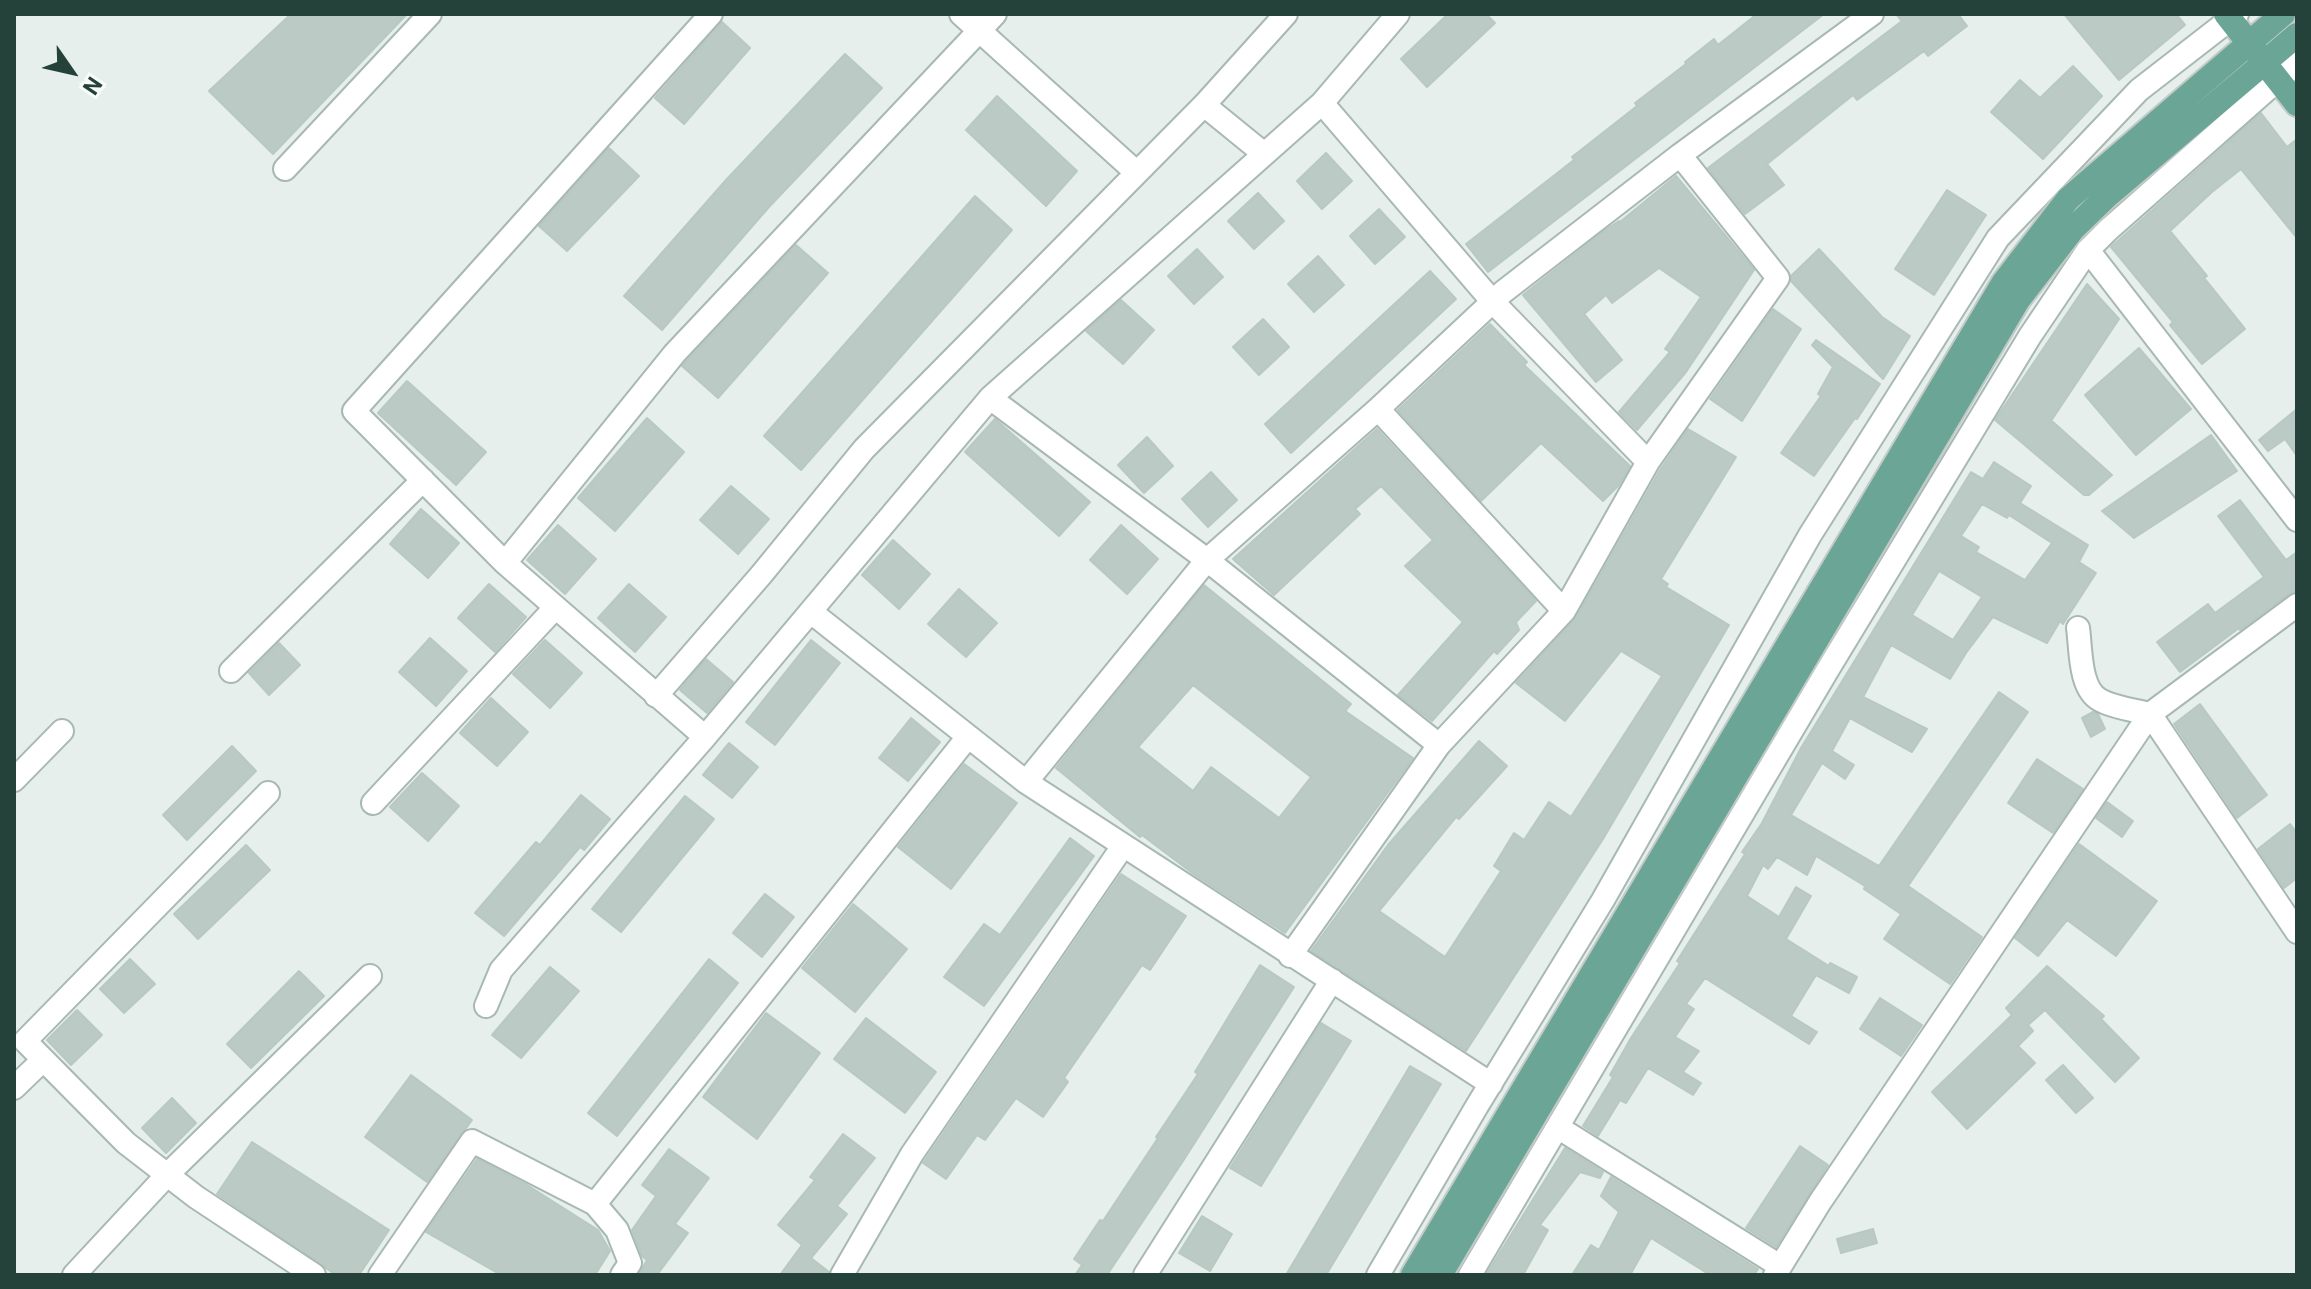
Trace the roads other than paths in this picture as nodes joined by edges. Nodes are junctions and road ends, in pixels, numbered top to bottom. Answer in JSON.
{"nodes":[{"id":1,"x":430,"y":14,"type":"edge"},
{"id":2,"x":711,"y":14,"type":"edge"},
{"id":3,"x":961,"y":14,"type":"edge"},
{"id":4,"x":995,"y":14,"type":"edge"},
{"id":5,"x":1286,"y":14,"type":"edge"},
{"id":6,"x":1398,"y":14,"type":"edge"},
{"id":7,"x":1872,"y":14,"type":"edge"},
{"id":8,"x":2283,"y":14,"type":"edge"},
{"id":9,"x":2231,"y":16,"type":"edge"},
{"id":10,"x":979,"y":31,"type":"junction"},
{"id":11,"x":2297,"y":35,"type":"edge"},
{"id":12,"x":2263,"y":62,"type":"junction"},
{"id":13,"x":2297,"y":63,"type":"edge"},
{"id":14,"x":1322,"y":103,"type":"junction"},
{"id":15,"x":2297,"y":104,"type":"edge"},
{"id":16,"x":1204,"y":105,"type":"junction"},
{"id":17,"x":1263,"y":153,"type":"junction"},
{"id":18,"x":1680,"y":155,"type":"junction"},
{"id":19,"x":285,"y":169,"type":"dead end"},
{"id":20,"x":1137,"y":173,"type":"junction"},
{"id":21,"x":2088,"y":250,"type":"junction"},
{"id":22,"x":1493,"y":302,"type":"junction"},
{"id":23,"x":990,"y":398,"type":"junction"},
{"id":24,"x":1378,"y":409,"type":"junction"},
{"id":25,"x":1648,"y":462,"type":"junction"},
{"id":26,"x":423,"y":480,"type":"junction"},
{"id":27,"x":2297,"y":520,"type":"edge"},
{"id":28,"x":1207,"y":560,"type":"junction"},
{"id":29,"x":505,"y":563,"type":"junction"},
{"id":30,"x":2297,"y":605,"type":"edge"},
{"id":31,"x":555,"y":608,"type":"junction"},
{"id":32,"x":1564,"y":611,"type":"junction"},
{"id":33,"x":811,"y":612,"type":"junction"},
{"id":34,"x":2078,"y":628,"type":"dead end"},
{"id":35,"x":231,"y":671,"type":"dead end"},
{"id":36,"x":656,"y":696,"type":"junction"},
{"id":37,"x":2150,"y":714,"type":"junction"},
{"id":38,"x":62,"y":731,"type":"dead end"},
{"id":39,"x":705,"y":737,"type":"junction"},
{"id":40,"x":967,"y":738,"type":"junction"},
{"id":41,"x":1439,"y":745,"type":"junction"},
{"id":42,"x":14,"y":780,"type":"edge"},
{"id":43,"x":1026,"y":782,"type":"junction"},
{"id":44,"x":268,"y":793,"type":"dead end"},
{"id":45,"x":373,"y":803,"type":"dead end"},
{"id":46,"x":1123,"y":846,"type":"junction"},
{"id":47,"x":2297,"y":932,"type":"edge"},
{"id":48,"x":1290,"y":956,"type":"junction"},
{"id":49,"x":370,"y":976,"type":"dead end"},
{"id":50,"x":1332,"y":980,"type":"junction"},
{"id":51,"x":486,"y":1006,"type":"dead end"},
{"id":52,"x":19,"y":1036,"type":"edge"},
{"id":53,"x":43,"y":1060,"type":"junction"},
{"id":54,"x":1491,"y":1084,"type":"junction"},
{"id":55,"x":14,"y":1088,"type":"edge"},
{"id":56,"x":1559,"y":1128,"type":"junction"},
{"id":57,"x":167,"y":1175,"type":"junction"},
{"id":58,"x":595,"y":1204,"type":"junction"},
{"id":59,"x":1777,"y":1270,"type":"edge"},
{"id":60,"x":74,"y":1275,"type":"edge"},
{"id":61,"x":314,"y":1275,"type":"edge"},
{"id":62,"x":380,"y":1275,"type":"edge"},
{"id":63,"x":622,"y":1275,"type":"edge"},
{"id":64,"x":842,"y":1275,"type":"edge"},
{"id":65,"x":1145,"y":1275,"type":"edge"},
{"id":66,"x":1378,"y":1275,"type":"edge"},
{"id":67,"x":1413,"y":1275,"type":"edge"},
{"id":68,"x":1440,"y":1275,"type":"edge"},
{"id":69,"x":1470,"y":1275,"type":"edge"}],
"edges":[{"from":1,"to":19,"type":"street"},
{"from":2,"to":26,"type":"street"},
{"from":3,"to":10,"type":"street"},
{"from":4,"to":10,"type":"street"},
{"from":5,"to":16,"type":"street"},
{"from":6,"to":14,"type":"street"},
{"from":7,"to":18,"type":"street"},
{"from":8,"to":12,"type":"main road"},
{"from":9,"to":12,"type":"main road"},
{"from":9,"to":54,"type":"street"},
{"from":10,"to":20,"type":"street"},
{"from":10,"to":29,"type":"street"},
{"from":11,"to":12,"type":"main road"},
{"from":12,"to":13,"type":"street"},
{"from":12,"to":15,"type":"main road"},
{"from":12,"to":21,"type":"street"},
{"from":12,"to":67,"type":"main road"},
{"from":12,"to":68,"type":"main road"},
{"from":14,"to":17,"type":"street"},
{"from":14,"to":22,"type":"street"},
{"from":16,"to":17,"type":"street"},
{"from":16,"to":20,"type":"street"},
{"from":17,"to":23,"type":"street"},
{"from":18,"to":22,"type":"street"},
{"from":18,"to":25,"type":"street"},
{"from":20,"to":36,"type":"street"},
{"from":21,"to":27,"type":"street"},
{"from":21,"to":56,"type":"street"},
{"from":22,"to":24,"type":"street"},
{"from":22,"to":25,"type":"street"},
{"from":23,"to":28,"type":"street"},
{"from":23,"to":33,"type":"street"},
{"from":24,"to":28,"type":"street"},
{"from":24,"to":32,"type":"street"},
{"from":25,"to":32,"type":"street"},
{"from":26,"to":29,"type":"street"},
{"from":26,"to":35,"type":"street"},
{"from":28,"to":41,"type":"street"},
{"from":28,"to":43,"type":"street"},
{"from":29,"to":31,"type":"street"},
{"from":30,"to":37,"type":"street"},
{"from":31,"to":36,"type":"street"},
{"from":31,"to":45,"type":"street"},
{"from":32,"to":41,"type":"street"},
{"from":33,"to":39,"type":"street"},
{"from":33,"to":40,"type":"street"},
{"from":34,"to":37,"type":"street"},
{"from":36,"to":39,"type":"street"},
{"from":37,"to":47,"type":"street"},
{"from":37,"to":59,"type":"street"},
{"from":38,"to":42,"type":"street"},
{"from":39,"to":51,"type":"street"},
{"from":40,"to":43,"type":"street"},
{"from":40,"to":58,"type":"street"},
{"from":41,"to":48,"type":"street"},
{"from":43,"to":46,"type":"street"},
{"from":44,"to":52,"type":"street"},
{"from":46,"to":48,"type":"street"},
{"from":46,"to":64,"type":"street"},
{"from":48,"to":50,"type":"street"},
{"from":49,"to":57,"type":"street"},
{"from":50,"to":54,"type":"street"},
{"from":50,"to":65,"type":"street"},
{"from":52,"to":53,"type":"street"},
{"from":53,"to":55,"type":"street"},
{"from":53,"to":57,"type":"street"},
{"from":54,"to":66,"type":"street"},
{"from":56,"to":59,"type":"street"},
{"from":56,"to":69,"type":"street"},
{"from":57,"to":60,"type":"street"},
{"from":57,"to":61,"type":"street"},
{"from":58,"to":62,"type":"street"},
{"from":58,"to":63,"type":"street"}]}
